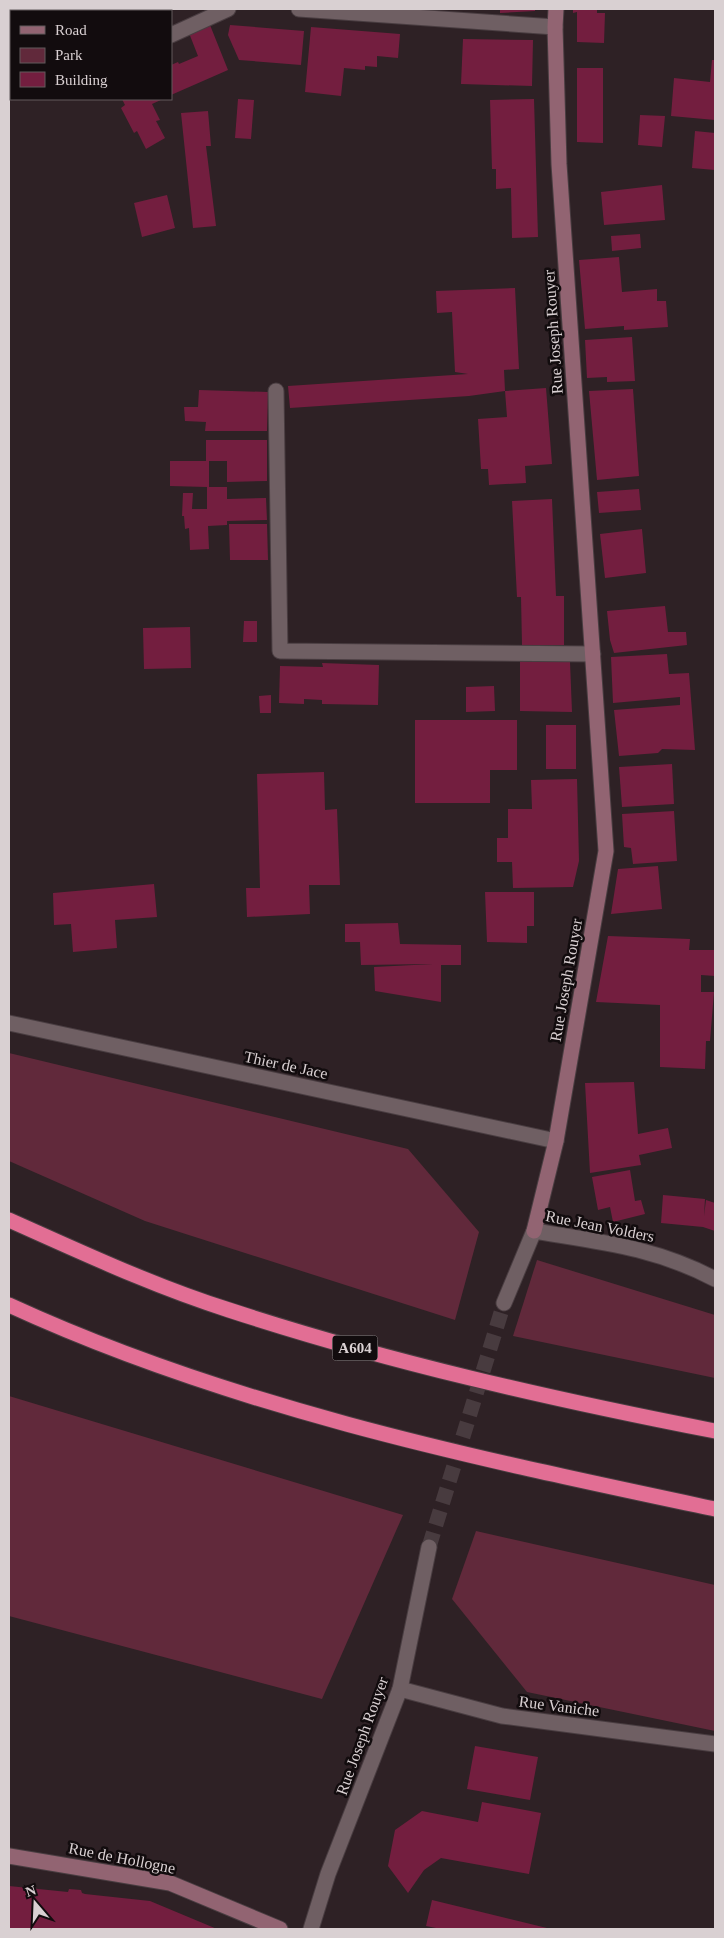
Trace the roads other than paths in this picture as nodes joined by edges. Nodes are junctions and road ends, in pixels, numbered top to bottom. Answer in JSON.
{"nodes":[{"id":1,"x":228,"y":9,"type":"edge"},
{"id":2,"x":299,"y":9,"type":"edge"},
{"id":3,"x":556,"y":9,"type":"edge"},
{"id":4,"x":554,"y":27,"type":"junction"},
{"id":5,"x":172,"y":35,"type":"edge"},
{"id":6,"x":276,"y":391,"type":"dead end"},
{"id":7,"x":593,"y":654,"type":"junction"},
{"id":8,"x":9,"y":1023,"type":"edge"},
{"id":9,"x":556,"y":1141,"type":"junction"},
{"id":10,"x":9,"y":1220,"type":"edge"},
{"id":11,"x":534,"y":1231,"type":"junction"},
{"id":12,"x":715,"y":1279,"type":"edge"},
{"id":13,"x":504,"y":1304,"type":"tunnel mouth"},
{"id":14,"x":9,"y":1305,"type":"edge"},
{"id":15,"x":715,"y":1431,"type":"edge"},
{"id":16,"x":715,"y":1509,"type":"edge"},
{"id":17,"x":429,"y":1547,"type":"tunnel mouth"},
{"id":18,"x":400,"y":1689,"type":"junction"},
{"id":19,"x":715,"y":1744,"type":"edge"},
{"id":20,"x":9,"y":1856,"type":"edge"},
{"id":21,"x":280,"y":1929,"type":"edge"},
{"id":22,"x":311,"y":1929,"type":"edge"}],
"edges":[{"from":1,"to":5,"type":"street"},
{"from":2,"to":4,"type":"street"},
{"from":3,"to":4,"type":"street","name":"Rue Joseph Rouyer"},
{"from":4,"to":7,"type":"street","name":"Rue Joseph Rouyer"},
{"from":6,"to":7,"type":"street"},
{"from":7,"to":9,"type":"street","name":"Rue Joseph Rouyer"},
{"from":8,"to":9,"type":"street","name":"Thier de Jace"},
{"from":9,"to":11,"type":"street","name":"Rue Joseph Rouyer"},
{"from":10,"to":15,"type":"highway","number":"A604"},
{"from":11,"to":12,"type":"street","name":"Rue Jean Volders"},
{"from":11,"to":13,"type":"street","name":"Rue Joseph Rouyer"},
{"from":14,"to":16,"type":"highway"},
{"from":17,"to":18,"type":"street","name":"Rue Joseph Rouyer"},
{"from":18,"to":19,"type":"street","name":"Rue Vaniche"},
{"from":18,"to":22,"type":"street","name":"Rue Joseph Rouyer"},
{"from":20,"to":21,"type":"street","name":"Rue de Hollogne"}]}
